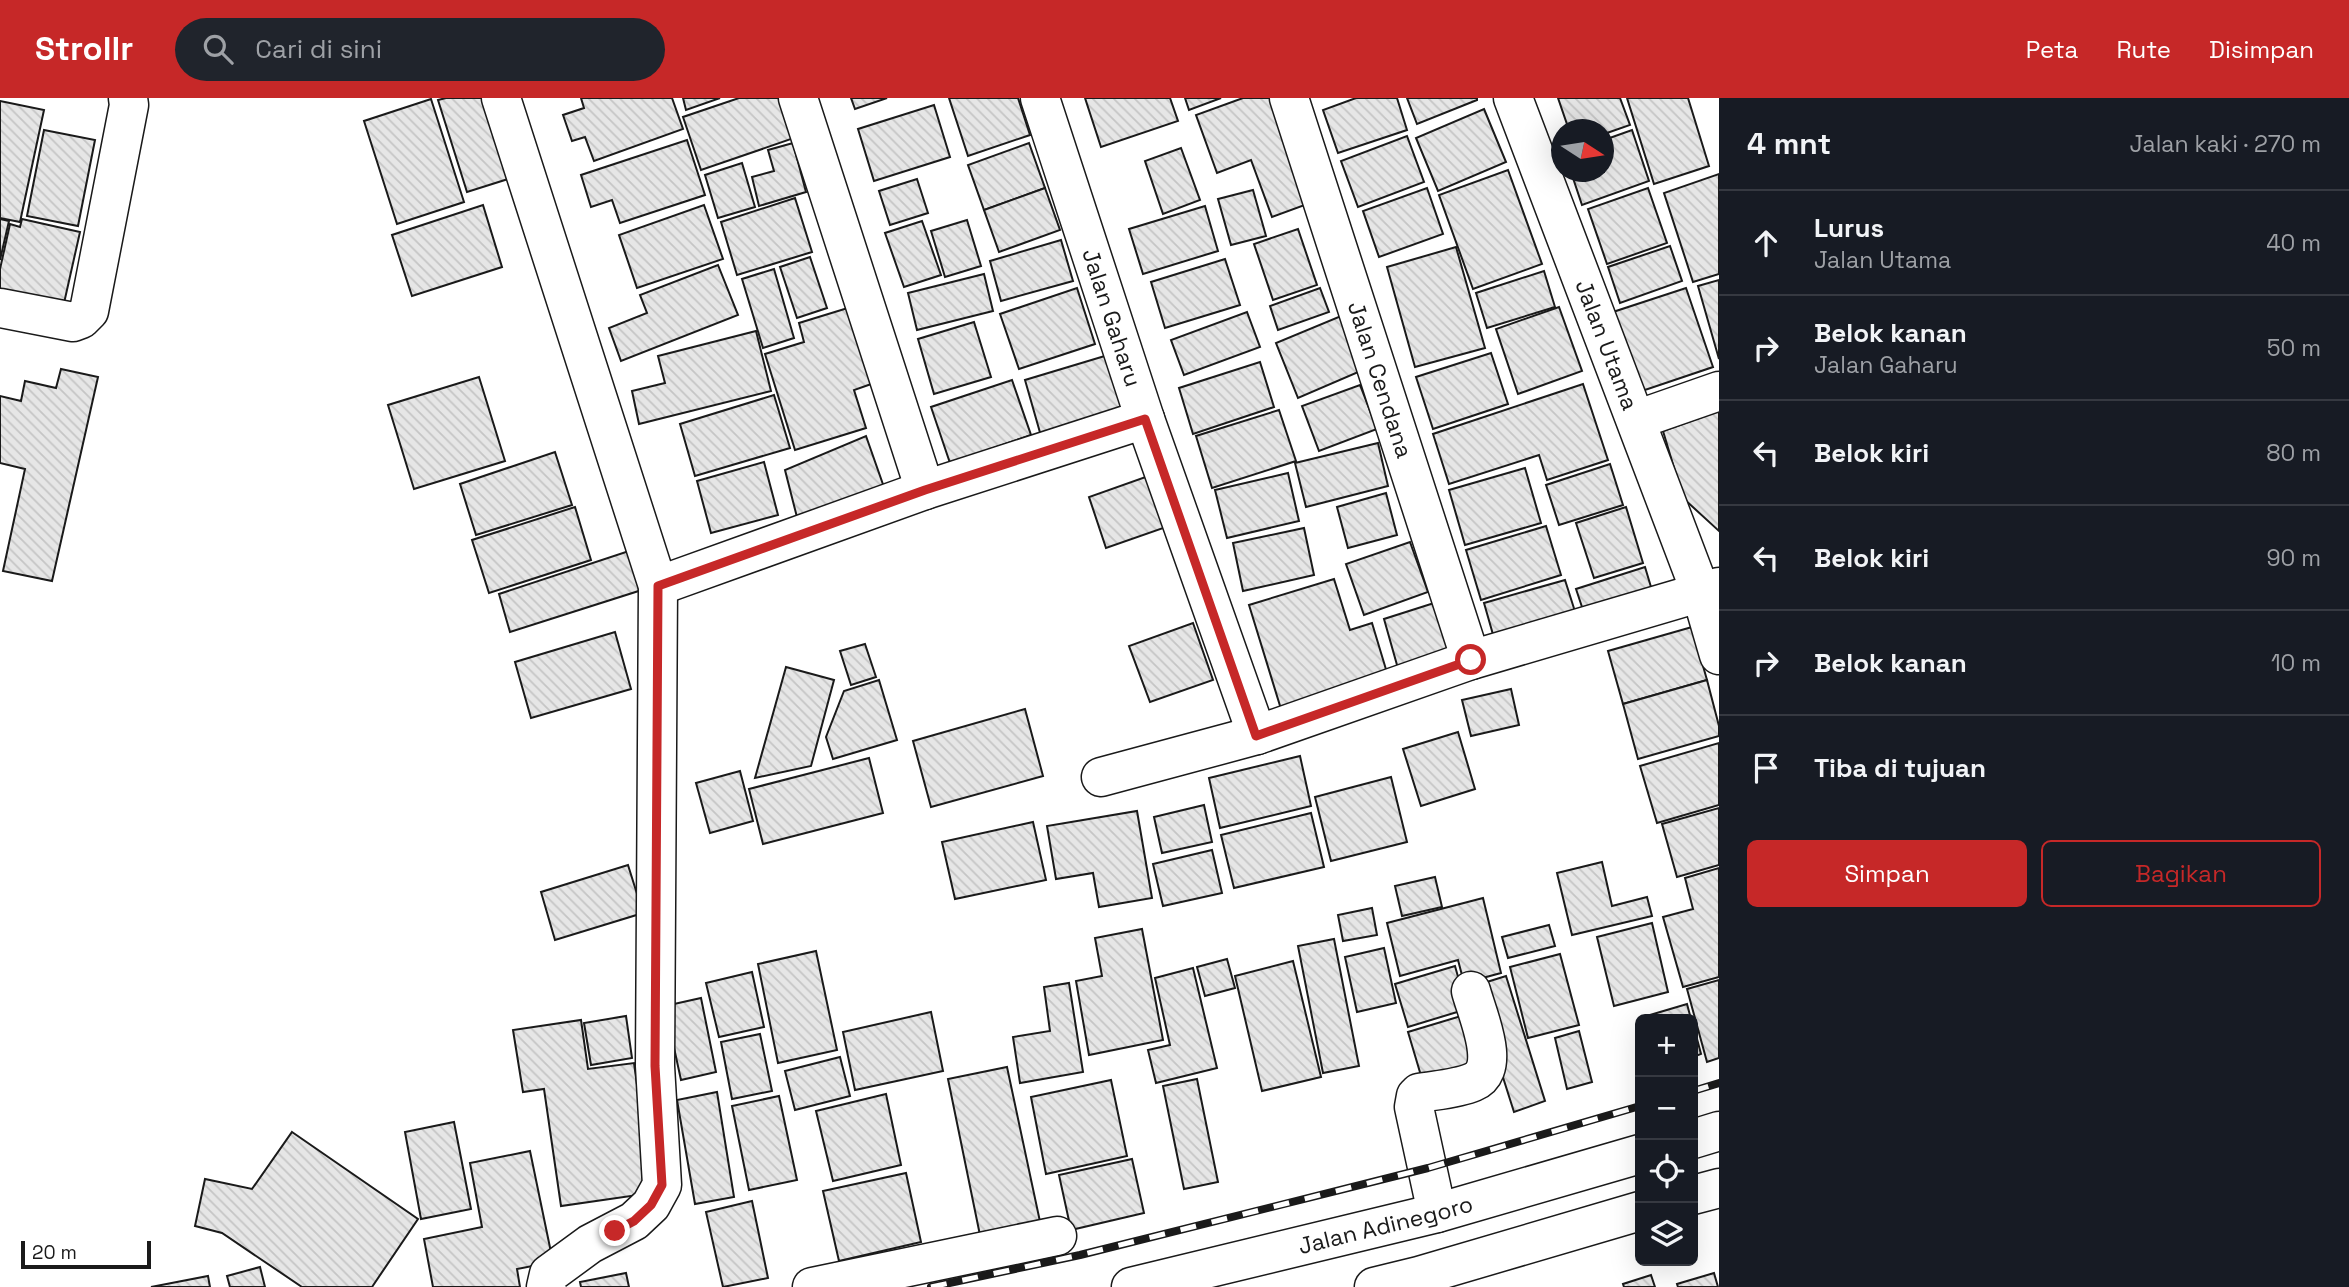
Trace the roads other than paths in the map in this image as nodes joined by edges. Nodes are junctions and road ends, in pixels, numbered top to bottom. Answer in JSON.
{"nodes":[{"id":1,"x":500,"y":98,"type":"edge"},
{"id":2,"x":798,"y":98,"type":"edge"},
{"id":3,"x":1040,"y":98,"type":"edge"},
{"id":4,"x":1289,"y":98,"type":"edge"},
{"id":5,"x":1513,"y":98,"type":"edge"},
{"id":6,"x":119,"y":100,"type":"edge"},
{"id":7,"x":0,"y":308,"type":"edge"},
{"id":8,"x":1719,"y":391,"type":"edge"},
{"id":9,"x":1145,"y":419,"type":"junction"},
{"id":10,"x":1636,"y":420,"type":"junction"},
{"id":11,"x":925,"y":490,"type":"junction"},
{"id":12,"x":658,"y":586,"type":"junction"},
{"id":13,"x":1710,"y":590,"type":"edge"},
{"id":14,"x":1719,"y":655,"type":"edge"},
{"id":15,"x":1471,"y":660,"type":"junction"},
{"id":16,"x":1256,"y":736,"type":"junction"},
{"id":17,"x":1101,"y":777,"type":"dead end"},
{"id":18,"x":1471,"y":991,"type":"dead end"},
{"id":19,"x":1719,"y":1131,"type":"edge"},
{"id":20,"x":1698,"y":1137,"type":"edge"},
{"id":21,"x":1635,"y":1155,"type":"edge"},
{"id":22,"x":1719,"y":1188,"type":"edge"},
{"id":23,"x":1698,"y":1194,"type":"edge"},
{"id":24,"x":1437,"y":1213,"type":"junction"},
{"id":25,"x":1635,"y":1213,"type":"edge"},
{"id":26,"x":1057,"y":1236,"type":"dead end"},
{"id":27,"x":1420,"y":1282,"type":"edge"},
{"id":28,"x":546,"y":1287,"type":"edge"},
{"id":29,"x":812,"y":1287,"type":"edge"},
{"id":30,"x":1131,"y":1287,"type":"edge"},
{"id":31,"x":1374,"y":1287,"type":"edge"}],
"edges":[{"from":1,"to":12,"type":"main road"},
{"from":2,"to":11,"type":"main road"},
{"from":3,"to":9,"type":"main road","name":"Jalan Gaharu"},
{"from":4,"to":15,"type":"main road","name":"Jalan Cendana"},
{"from":5,"to":10,"type":"main road","name":"Jalan Utama"},
{"from":6,"to":7,"type":"main road"},
{"from":8,"to":10,"type":"main road"},
{"from":9,"to":11,"type":"main road"},
{"from":9,"to":16,"type":"main road","name":"Jalan Gaharu"},
{"from":10,"to":13,"type":"main road","name":"Jalan Utama"},
{"from":11,"to":12,"type":"main road"},
{"from":12,"to":28,"type":"main road"},
{"from":13,"to":14,"type":"main road","name":"Jalan Utama"},
{"from":13,"to":15,"type":"main road"},
{"from":15,"to":16,"type":"main road"},
{"from":16,"to":17,"type":"main road"},
{"from":18,"to":24,"type":"main road"},
{"from":19,"to":20,"type":"main road"},
{"from":21,"to":24,"type":"main road","name":"Jalan Adinegoro"},
{"from":22,"to":23,"type":"main road"},
{"from":24,"to":30,"type":"main road","name":"Jalan Adinegoro"},
{"from":25,"to":27,"type":"main road"},
{"from":26,"to":29,"type":"main road"},
{"from":27,"to":31,"type":"main road"}]}
